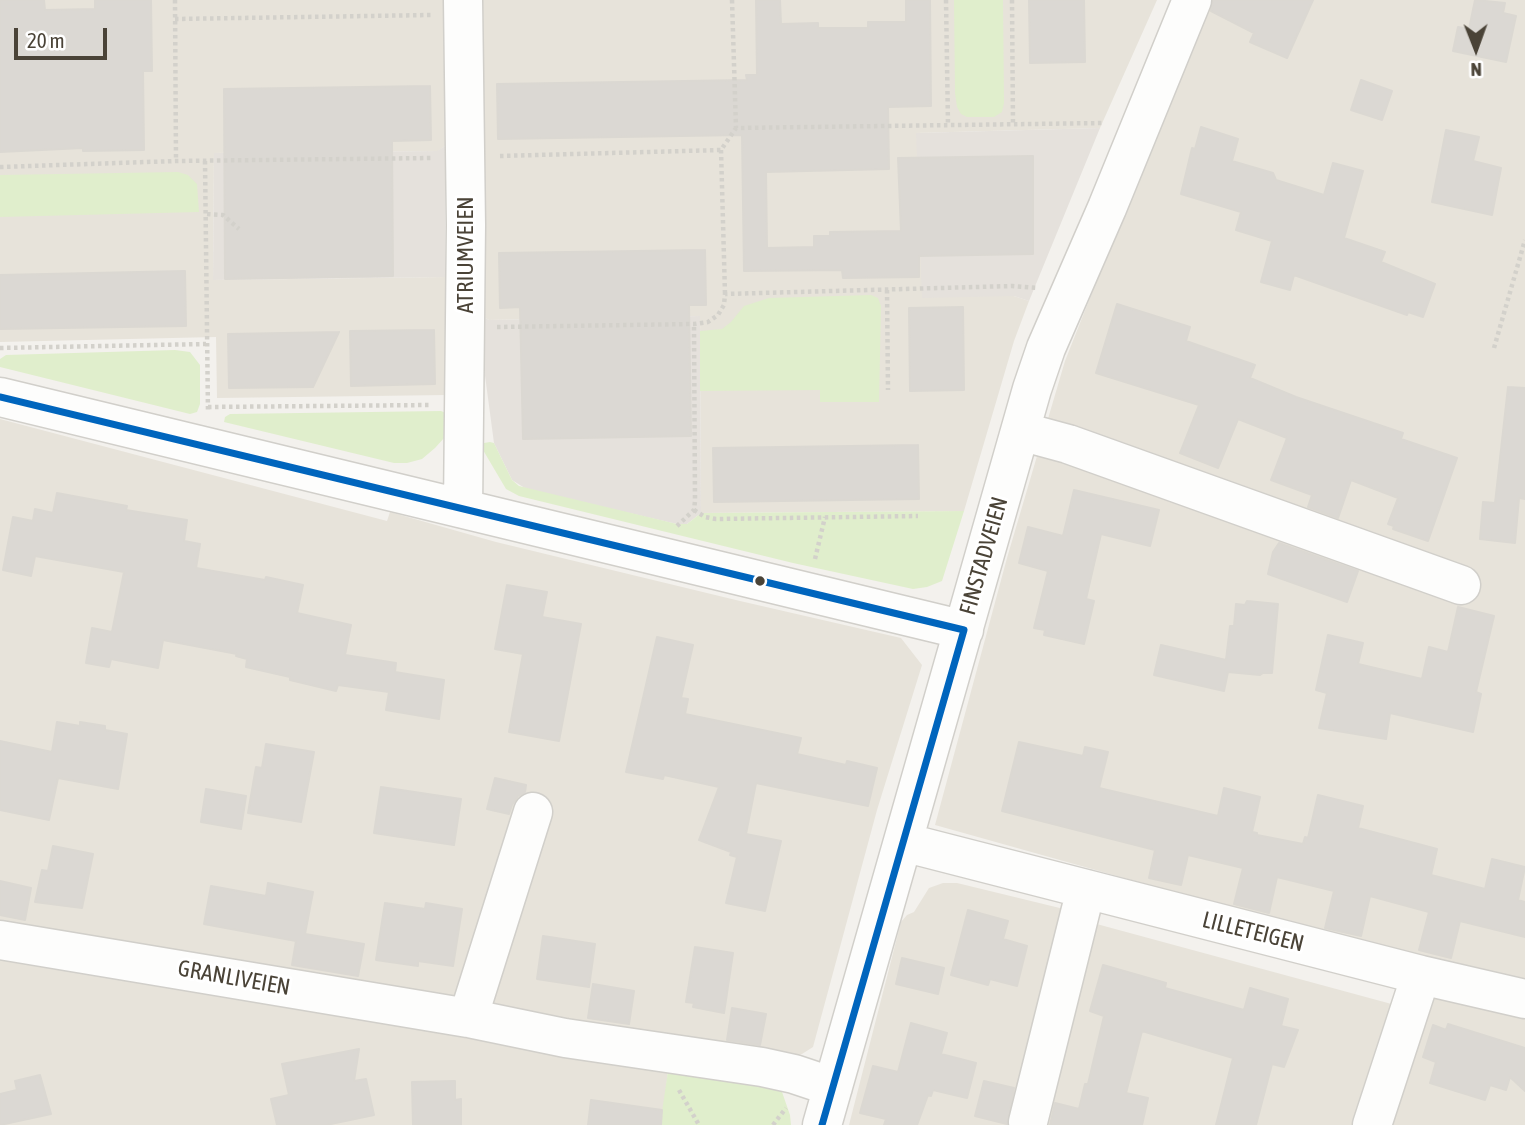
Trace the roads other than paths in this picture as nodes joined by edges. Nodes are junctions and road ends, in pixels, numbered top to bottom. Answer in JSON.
{"nodes":[{"id":1,"x":1192,"y":0,"type":"edge"},
{"id":2,"x":463,"y":7,"type":"edge"},
{"id":3,"x":0,"y":397,"type":"edge"},
{"id":4,"x":1020,"y":431,"type":"junction"},
{"id":5,"x":463,"y":509,"type":"junction"},
{"id":6,"x":1461,"y":585,"type":"dead end"},
{"id":7,"x":964,"y":630,"type":"junction"},
{"id":8,"x":533,"y":812,"type":"dead end"},
{"id":9,"x":903,"y":842,"type":"junction"},
{"id":10,"x":1086,"y":889,"type":"junction"},
{"id":11,"x":0,"y":940,"type":"edge"},
{"id":12,"x":1421,"y":975,"type":"junction"},
{"id":13,"x":1525,"y":999,"type":"edge"},
{"id":14,"x":468,"y":1018,"type":"junction"},
{"id":15,"x":833,"y":1087,"type":"junction"},
{"id":16,"x":1028,"y":1122,"type":"dead end"},
{"id":17,"x":822,"y":1125,"type":"edge"},
{"id":18,"x":1372,"y":1125,"type":"edge"}],
"edges":[{"from":1,"to":4,"type":"street","name":"FINSTADVEIEN"},
{"from":2,"to":5,"type":"street","name":"ATRIUMVEIEN"},
{"from":3,"to":5,"type":"street"},
{"from":4,"to":6,"type":"street"},
{"from":4,"to":7,"type":"street","name":"FINSTADVEIEN"},
{"from":5,"to":7,"type":"street"},
{"from":7,"to":9,"type":"street","name":"FINSTADVEIEN"},
{"from":8,"to":14,"type":"street"},
{"from":9,"to":10,"type":"street","name":"LILLETEIGEN"},
{"from":9,"to":15,"type":"street","name":"FINSTADVEIEN"},
{"from":10,"to":12,"type":"street","name":"LILLETEIGEN"},
{"from":10,"to":16,"type":"street"},
{"from":11,"to":14,"type":"street","name":"GRANLIVEIEN"},
{"from":12,"to":13,"type":"street","name":"LILLETEIGEN"},
{"from":12,"to":18,"type":"street"},
{"from":14,"to":15,"type":"street","name":"GRANLIVEIEN"},
{"from":15,"to":17,"type":"street","name":"FINSTADVEIEN"}]}
